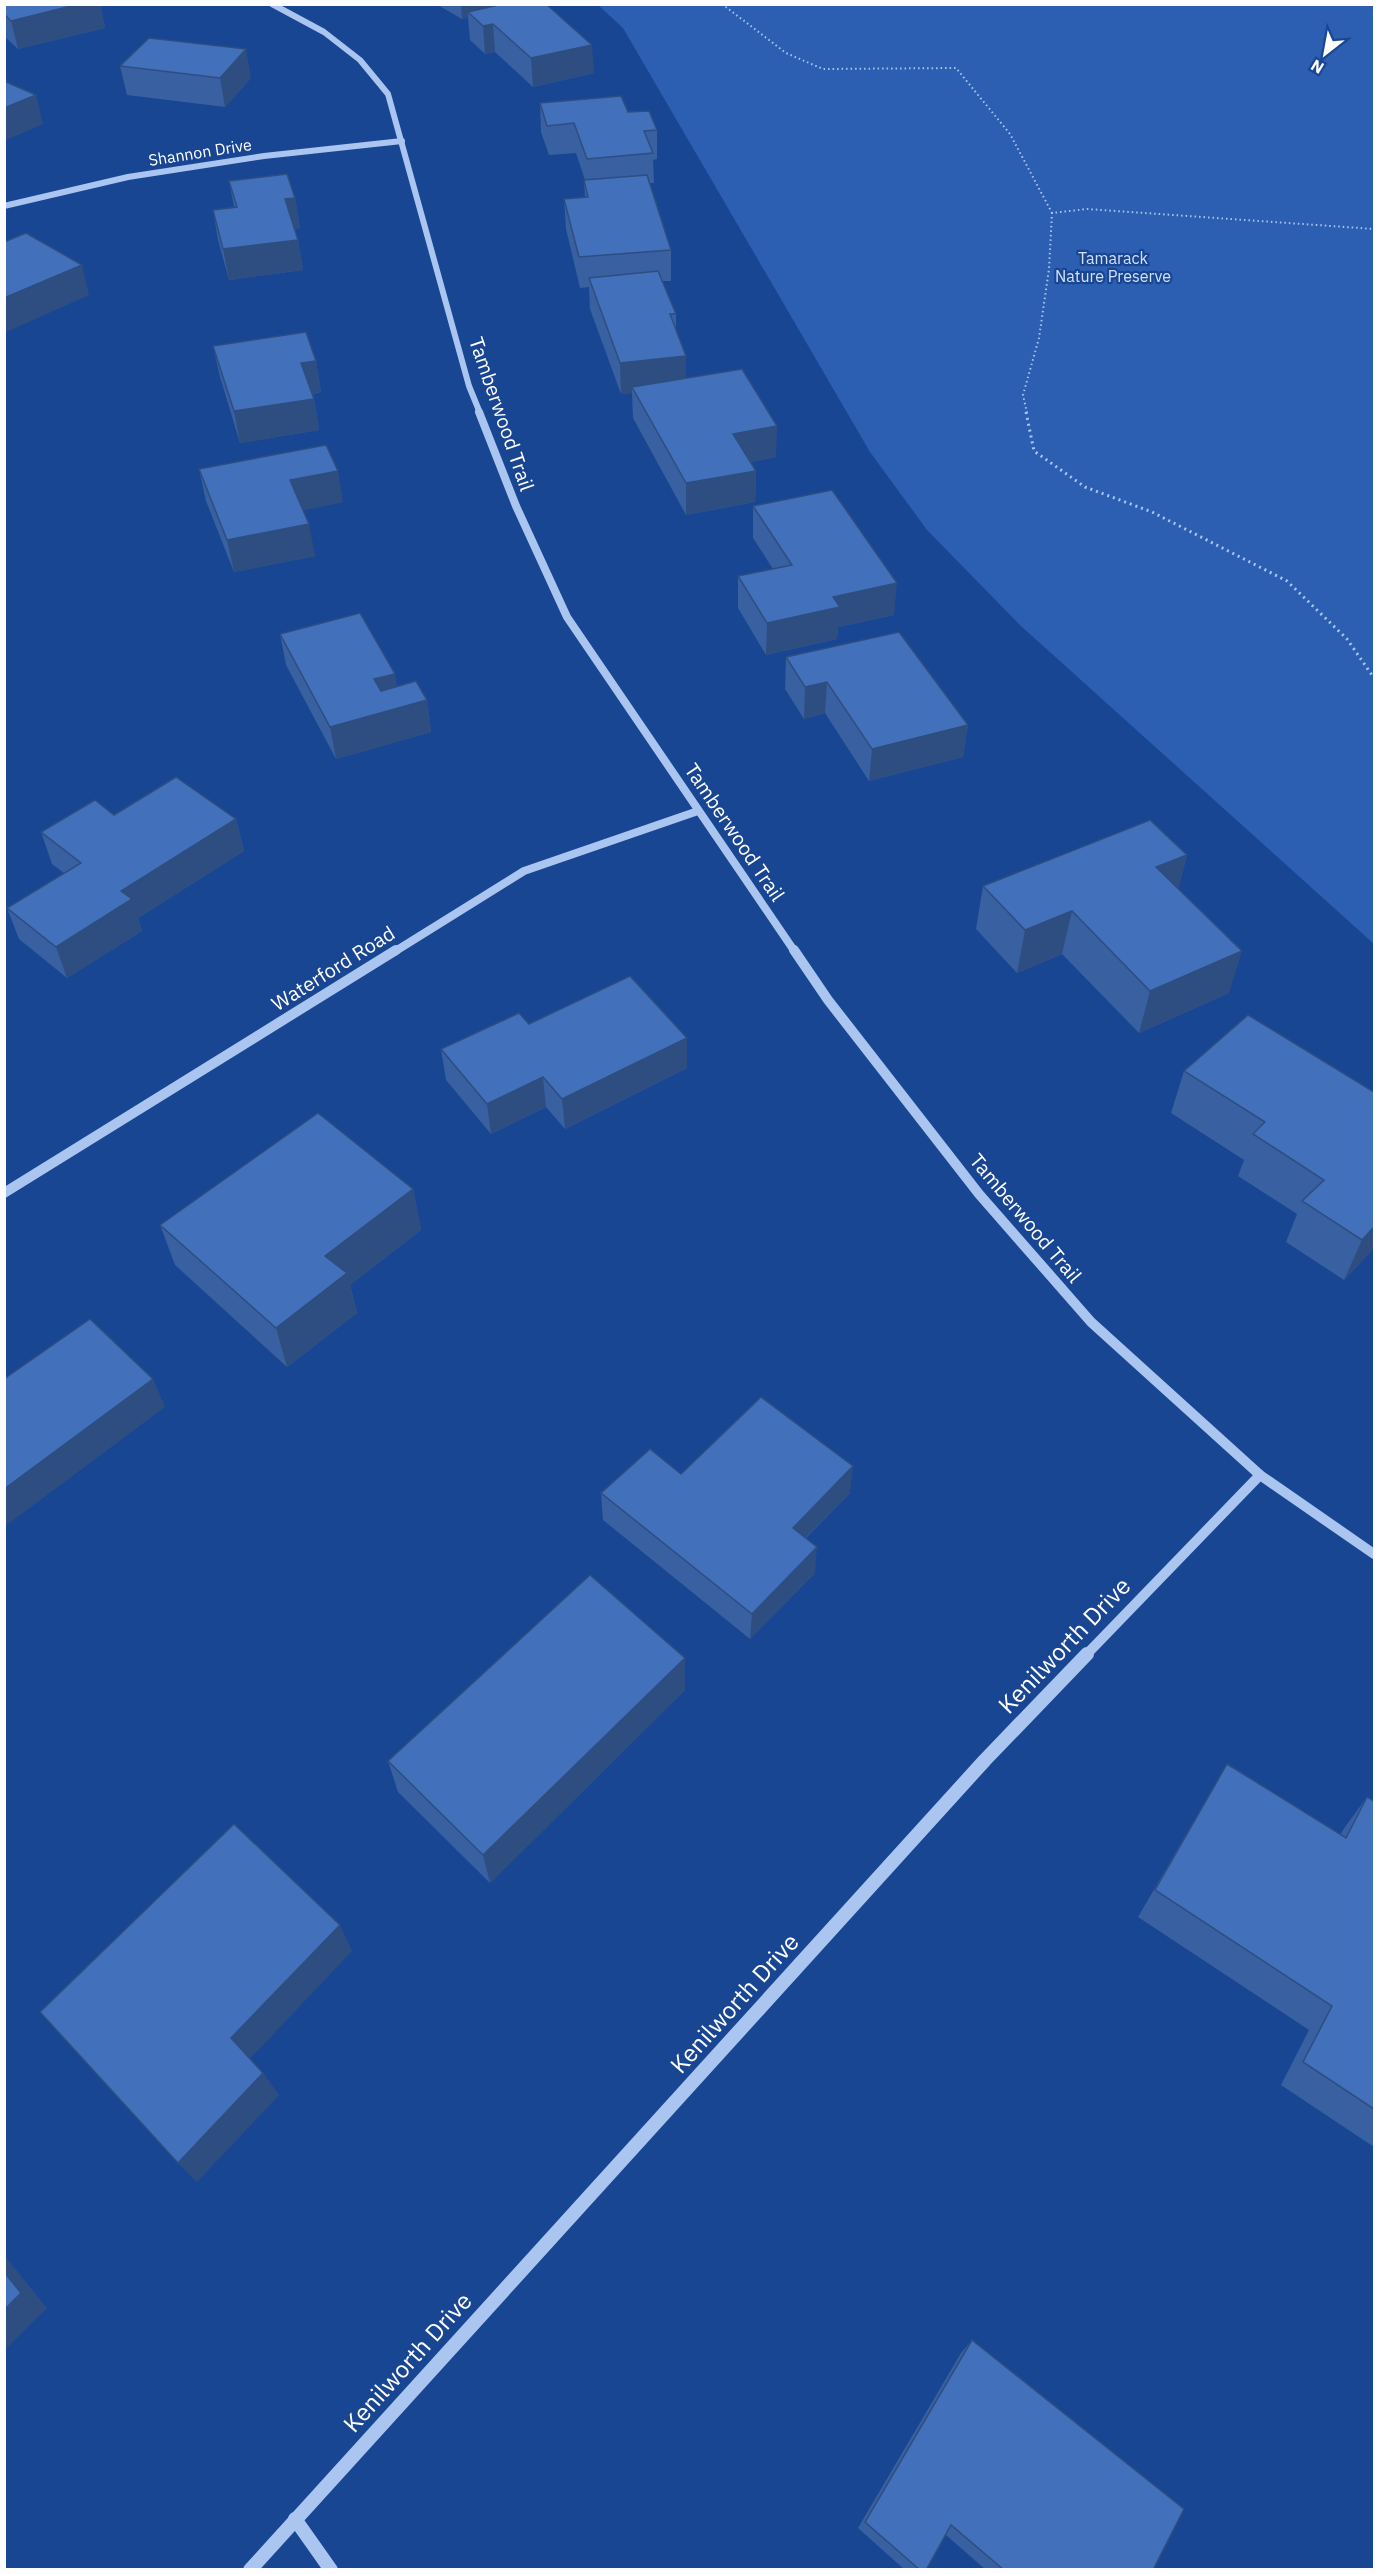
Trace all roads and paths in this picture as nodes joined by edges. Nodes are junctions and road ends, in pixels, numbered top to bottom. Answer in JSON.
{"nodes":[{"id":1,"x":272,"y":4,"type":"edge"},
{"id":2,"x":722,"y":4,"type":"edge"},
{"id":3,"x":402,"y":141,"type":"junction"},
{"id":4,"x":4,"y":206,"type":"edge"},
{"id":5,"x":1052,"y":213,"type":"junction"},
{"id":6,"x":1374,"y":229,"type":"edge"},
{"id":7,"x":1374,"y":678,"type":"edge"},
{"id":8,"x":698,"y":811,"type":"junction"},
{"id":9,"x":4,"y":1193,"type":"edge"},
{"id":10,"x":1260,"y":1475,"type":"junction"},
{"id":11,"x":1374,"y":1554,"type":"edge"},
{"id":12,"x":295,"y":2519,"type":"junction"},
{"id":13,"x":250,"y":2570,"type":"edge"},
{"id":14,"x":331,"y":2570,"type":"edge"}],
"edges":[{"from":1,"to":3,"type":"street","name":"Tamberwood Trail"},
{"from":2,"to":5,"type":"path"},
{"from":3,"to":4,"type":"street","name":"Shannon Drive"},
{"from":3,"to":8,"type":"street","name":"Tamberwood Trail"},
{"from":5,"to":6,"type":"path"},
{"from":5,"to":7,"type":"path"},
{"from":8,"to":9,"type":"street","name":"Waterford Road"},
{"from":8,"to":10,"type":"street","name":"Tamberwood Trail"},
{"from":10,"to":11,"type":"street","name":"Tamberwood Trail"},
{"from":10,"to":12,"type":"street","name":"Kenilworth Drive"},
{"from":12,"to":13,"type":"street","name":"Kenilworth Drive"},
{"from":12,"to":14,"type":"street"}]}
